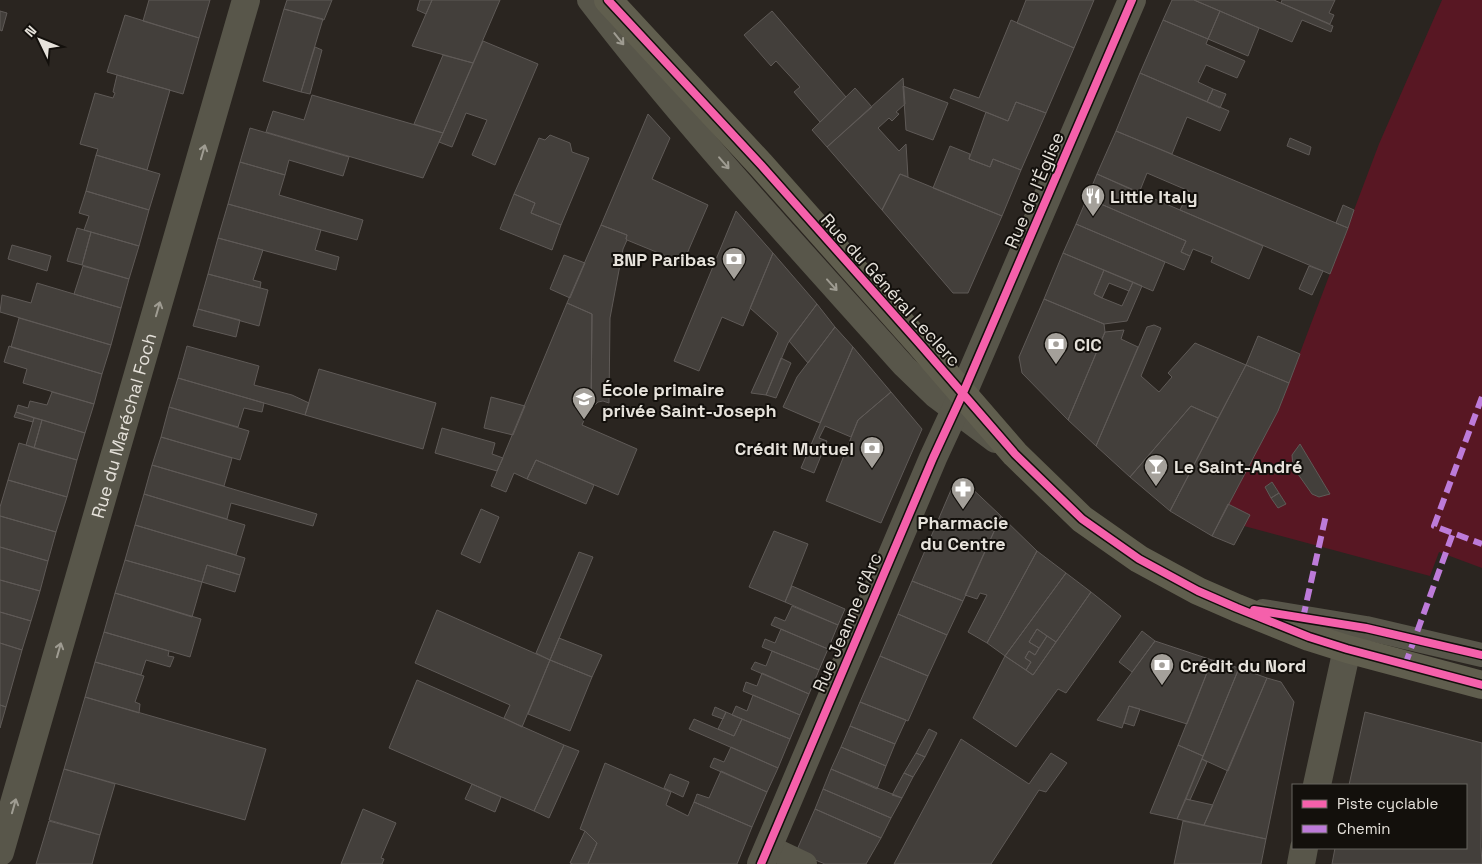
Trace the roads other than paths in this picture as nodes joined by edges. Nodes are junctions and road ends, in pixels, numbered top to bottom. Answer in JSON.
{"nodes":[{"id":1,"x":246,"y":0,"type":"edge"},
{"id":2,"x":590,"y":0,"type":"edge"},
{"id":3,"x":608,"y":0,"type":"edge"},
{"id":4,"x":625,"y":0,"type":"edge"},
{"id":5,"x":1132,"y":0,"type":"edge"},
{"id":6,"x":681,"y":77,"type":"junction"},
{"id":7,"x":959,"y":402,"type":"junction"},
{"id":8,"x":1237,"y":608,"type":"junction"},
{"id":9,"x":1347,"y":649,"type":"junction"},
{"id":10,"x":1482,"y":655,"type":"edge"},
{"id":11,"x":1482,"y":684,"type":"edge"},
{"id":12,"x":1317,"y":784,"type":"edge"},
{"id":13,"x":1304,"y":849,"type":"edge"},
{"id":14,"x":0,"y":852,"type":"edge"},
{"id":15,"x":765,"y":855,"type":"edge"},
{"id":16,"x":805,"y":864,"type":"edge"},
{"id":17,"x":1301,"y":864,"type":"edge"}],
"edges":[{"from":14,"to":1,"type":"street","name":"Rue du Maréchal Foch","one_way":true},
{"from":2,"to":7,"type":"lane","one_way":true},
{"from":3,"to":6,"type":"main road","name":"Rue du Général Leclerc"},
{"from":4,"to":6,"type":"lane"},
{"from":5,"to":7,"type":"street","name":"Rue de l'Église"},
{"from":6,"to":7,"type":"main road","name":"Rue du Général Leclerc"},
{"from":7,"to":8,"type":"main road","name":"Rue du Général Leclerc"},
{"from":7,"to":15,"type":"street","name":"Rue Jeanne d'Arc"},
{"from":8,"to":9,"type":"main road","name":"Rue du Général Leclerc"},
{"from":8,"to":10,"type":"lane"},
{"from":9,"to":11,"type":"main road","name":"Rue du Général Leclerc"},
{"from":9,"to":12,"type":"street"},
{"from":13,"to":17,"type":"street"},
{"from":15,"to":16,"type":"lane"}]}
